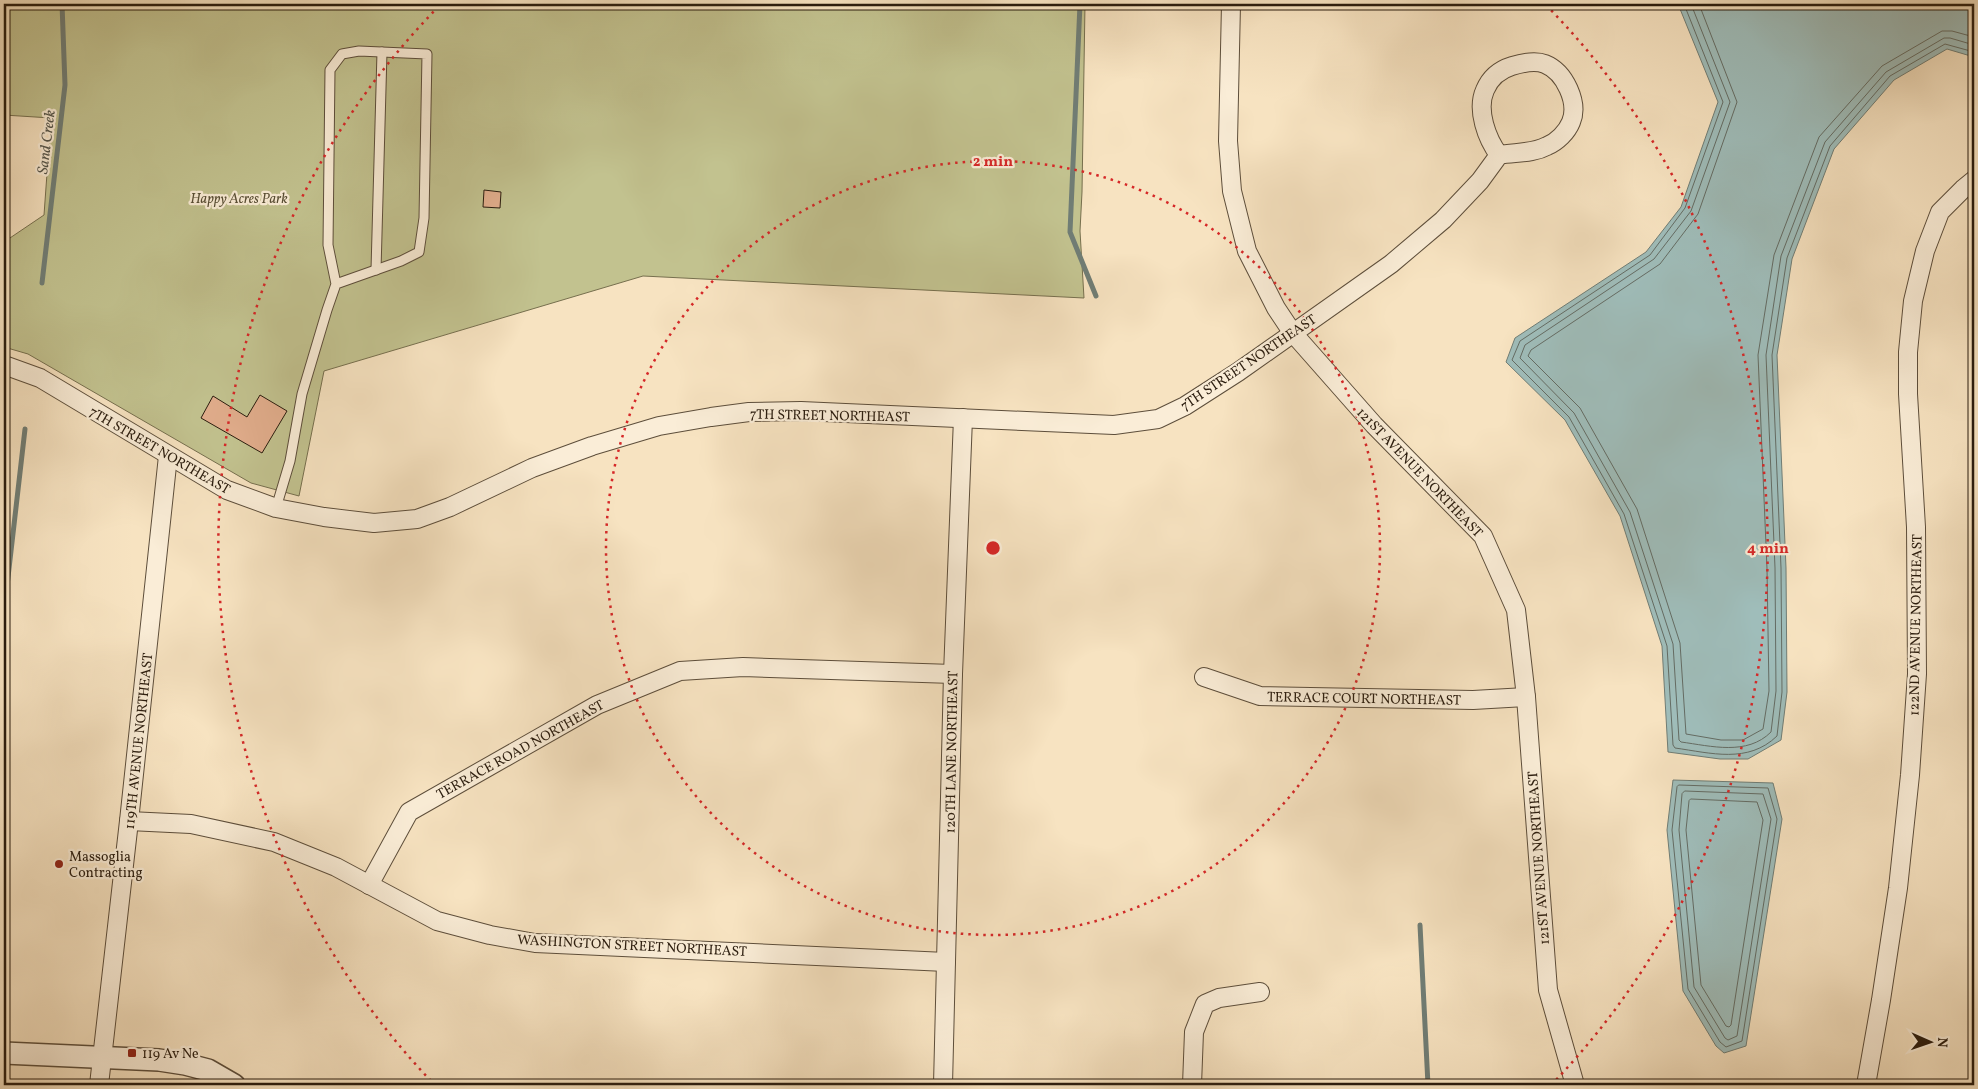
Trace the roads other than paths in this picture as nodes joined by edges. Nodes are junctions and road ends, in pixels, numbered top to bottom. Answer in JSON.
{"nodes":[{"id":1,"x":1231,"y":4,"type":"edge"},
{"id":2,"x":382,"y":52,"type":"junction"},
{"id":3,"x":1499,"y":155,"type":"junction"},
{"id":4,"x":1974,"y":180,"type":"edge"},
{"id":5,"x":376,"y":270,"type":"junction"},
{"id":6,"x":336,"y":284,"type":"junction"},
{"id":7,"x":1292,"y":332,"type":"junction"},
{"id":8,"x":4,"y":365,"type":"edge"},
{"id":9,"x":963,"y":418,"type":"junction"},
{"id":10,"x":168,"y":456,"type":"junction"},
{"id":11,"x":276,"y":508,"type":"junction"},
{"id":12,"x":953,"y":674,"type":"junction"},
{"id":13,"x":1204,"y":677,"type":"dead end"},
{"id":14,"x":1526,"y":696,"type":"junction"},
{"id":15,"x":129,"y":821,"type":"junction"},
{"id":16,"x":369,"y":886,"type":"junction"},
{"id":17,"x":946,"y":962,"type":"junction"},
{"id":18,"x":1260,"y":992,"type":"dead end"},
{"id":19,"x":4,"y":1053,"type":"edge"},
{"id":20,"x":102,"y":1057,"type":"junction"},
{"id":21,"x":99,"y":1085,"type":"edge"},
{"id":22,"x":234,"y":1085,"type":"edge"},
{"id":23,"x":943,"y":1085,"type":"edge"},
{"id":24,"x":1192,"y":1085,"type":"edge"},
{"id":25,"x":1575,"y":1085,"type":"edge"},
{"id":26,"x":1866,"y":1085,"type":"edge"}],
"edges":[{"from":1,"to":7,"type":"street","name":"121ST AVENUE NORTHEAST"},
{"from":2,"to":5,"type":"lane"},
{"from":2,"to":5,"type":"lane"},
{"from":2,"to":6,"type":"lane"},
{"from":3,"to":3,"type":"street"},
{"from":3,"to":7,"type":"street","name":"7TH STREET NORTHEAST"},
{"from":4,"to":26,"type":"street","name":"122ND AVENUE NORTHEAST"},
{"from":5,"to":6,"type":"lane"},
{"from":6,"to":11,"type":"lane"},
{"from":7,"to":9,"type":"street","name":"7TH STREET NORTHEAST"},
{"from":7,"to":14,"type":"street","name":"121ST AVENUE NORTHEAST"},
{"from":8,"to":10,"type":"street","name":"7TH STREET NORTHEAST"},
{"from":9,"to":11,"type":"street","name":"7TH STREET NORTHEAST"},
{"from":9,"to":12,"type":"street","name":"120TH LANE NORTHEAST"},
{"from":10,"to":11,"type":"street","name":"7TH STREET NORTHEAST"},
{"from":10,"to":15,"type":"street","name":"119TH AVENUE NORTHEAST"},
{"from":12,"to":16,"type":"street","name":"TERRACE ROAD NORTHEAST"},
{"from":12,"to":17,"type":"street","name":"120TH LANE NORTHEAST"},
{"from":13,"to":14,"type":"street","name":"TERRACE COURT NORTHEAST"},
{"from":14,"to":25,"type":"street","name":"121ST AVENUE NORTHEAST"},
{"from":15,"to":16,"type":"street","name":"WASHINGTON STREET NORTHEAST"},
{"from":15,"to":20,"type":"street","name":"119TH AVENUE NORTHEAST"},
{"from":16,"to":17,"type":"street","name":"WASHINGTON STREET NORTHEAST"},
{"from":17,"to":23,"type":"street","name":"120TH LANE NORTHEAST"},
{"from":18,"to":24,"type":"street"},
{"from":19,"to":20,"type":"street"},
{"from":20,"to":21,"type":"street","name":"119TH AVENUE NORTHEAST"},
{"from":20,"to":22,"type":"street"}]}
